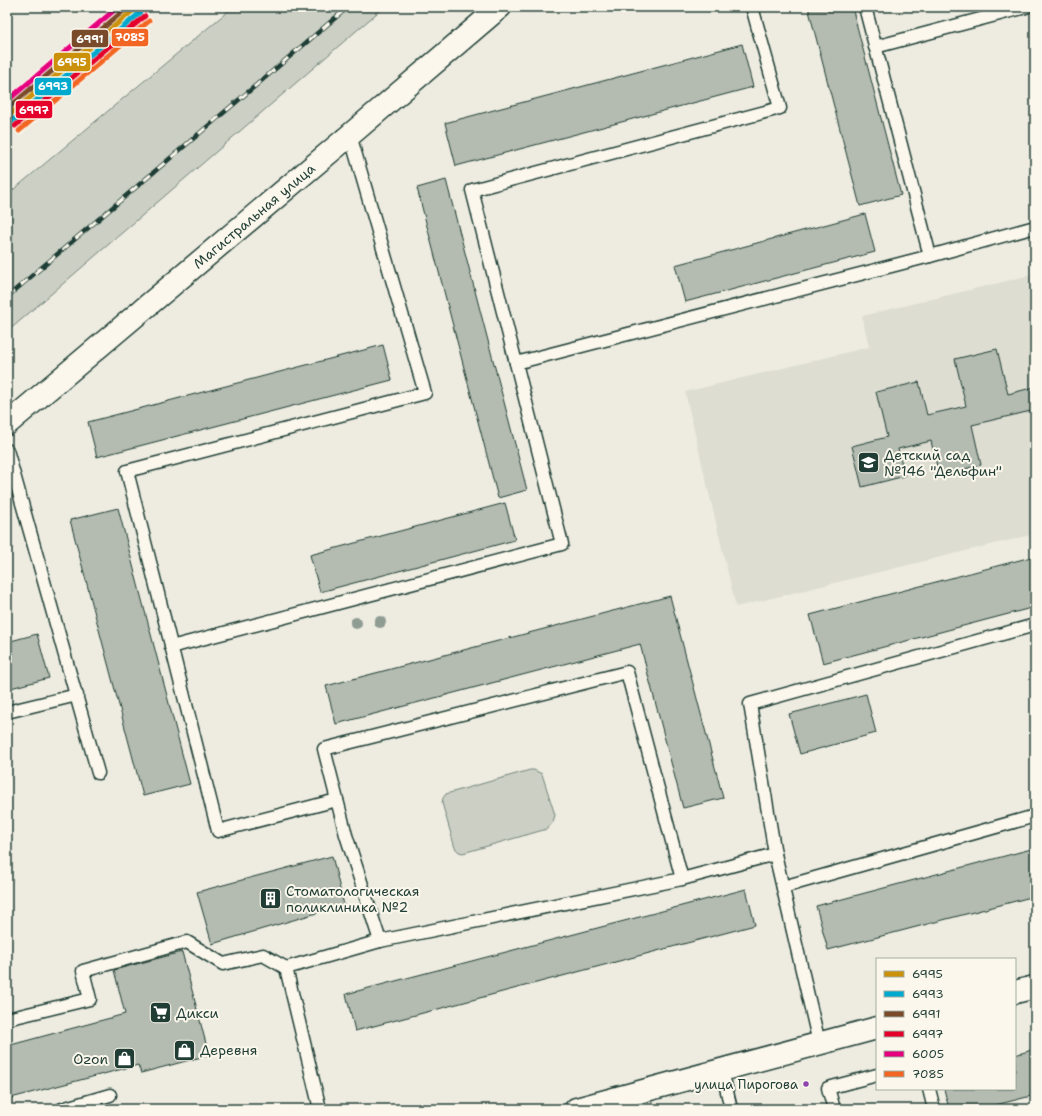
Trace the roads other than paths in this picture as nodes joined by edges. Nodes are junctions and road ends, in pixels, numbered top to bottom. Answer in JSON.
{"nodes":[{"id":1,"x":500,"y":7,"type":"edge"},
{"id":2,"x":752,"y":7,"type":"edge"},
{"id":3,"x":865,"y":7,"type":"edge"},
{"id":4,"x":1026,"y":7,"type":"edge"},
{"id":5,"x":875,"y":47,"type":"junction"},
{"id":6,"x":350,"y":136,"type":"junction"},
{"id":7,"x":1035,"y":227,"type":"edge"},
{"id":8,"x":930,"y":256,"type":"junction"},
{"id":9,"x":516,"y":363,"type":"junction"},
{"id":10,"x":7,"y":424,"type":"edge"},
{"id":11,"x":7,"y":450,"type":"edge"},
{"id":12,"x":1035,"y":625,"type":"edge"},
{"id":13,"x":171,"y":647,"type":"junction"},
{"id":14,"x":77,"y":695,"type":"junction"},
{"id":15,"x":7,"y":712,"type":"edge"},
{"id":16,"x":98,"y":773,"type":"dead end"},
{"id":17,"x":337,"y":800,"type":"junction"},
{"id":18,"x":1035,"y":816,"type":"edge"},
{"id":19,"x":775,"y":854,"type":"junction"},
{"id":20,"x":682,"y":878,"type":"junction"},
{"id":21,"x":783,"y":887,"type":"junction"},
{"id":22,"x":380,"y":942,"type":"junction"},
{"id":23,"x":286,"y":968,"type":"junction"},
{"id":24,"x":1035,"y":987,"type":"edge"},
{"id":25,"x":1016,"y":992,"type":"edge"},
{"id":26,"x":7,"y":1019,"type":"edge"},
{"id":27,"x":876,"y":1028,"type":"edge"},
{"id":28,"x":819,"y":1043,"type":"junction"},
{"id":29,"x":722,"y":1070,"type":"junction"},
{"id":30,"x":876,"y":1075,"type":"edge"},
{"id":31,"x":929,"y":1090,"type":"edge"},
{"id":32,"x":110,"y":1095,"type":"dead end"},
{"id":33,"x":62,"y":1109,"type":"edge"},
{"id":34,"x":320,"y":1109,"type":"edge"},
{"id":35,"x":576,"y":1109,"type":"edge"},
{"id":36,"x":731,"y":1109,"type":"edge"},
{"id":37,"x":834,"y":1109,"type":"edge"},
{"id":38,"x":934,"y":1109,"type":"edge"}],
"edges":[{"from":1,"to":6,"type":"street","name":"Магистральная улица"},
{"from":2,"to":9,"type":"lane"},
{"from":3,"to":5,"type":"lane"},
{"from":4,"to":5,"type":"lane"},
{"from":5,"to":8,"type":"lane"},
{"from":6,"to":10,"type":"street","name":"Магистральная улица"},
{"from":6,"to":13,"type":"lane"},
{"from":7,"to":8,"type":"lane"},
{"from":8,"to":9,"type":"lane"},
{"from":9,"to":13,"type":"lane"},
{"from":11,"to":14,"type":"lane"},
{"from":12,"to":19,"type":"lane"},
{"from":13,"to":17,"type":"lane"},
{"from":14,"to":15,"type":"lane"},
{"from":14,"to":16,"type":"lane"},
{"from":17,"to":20,"type":"lane"},
{"from":17,"to":22,"type":"lane"},
{"from":18,"to":21,"type":"lane"},
{"from":19,"to":20,"type":"lane"},
{"from":19,"to":21,"type":"lane"},
{"from":20,"to":22,"type":"lane"},
{"from":21,"to":28,"type":"lane"},
{"from":22,"to":23,"type":"lane"},
{"from":23,"to":26,"type":"lane"},
{"from":23,"to":34,"type":"lane"},
{"from":24,"to":25,"type":"street"},
{"from":27,"to":28,"type":"street"},
{"from":28,"to":29,"type":"street"},
{"from":29,"to":35,"type":"street"},
{"from":29,"to":36,"type":"lane"},
{"from":30,"to":37,"type":"lane"},
{"from":31,"to":38,"type":"lane"},
{"from":32,"to":33,"type":"lane"}]}
